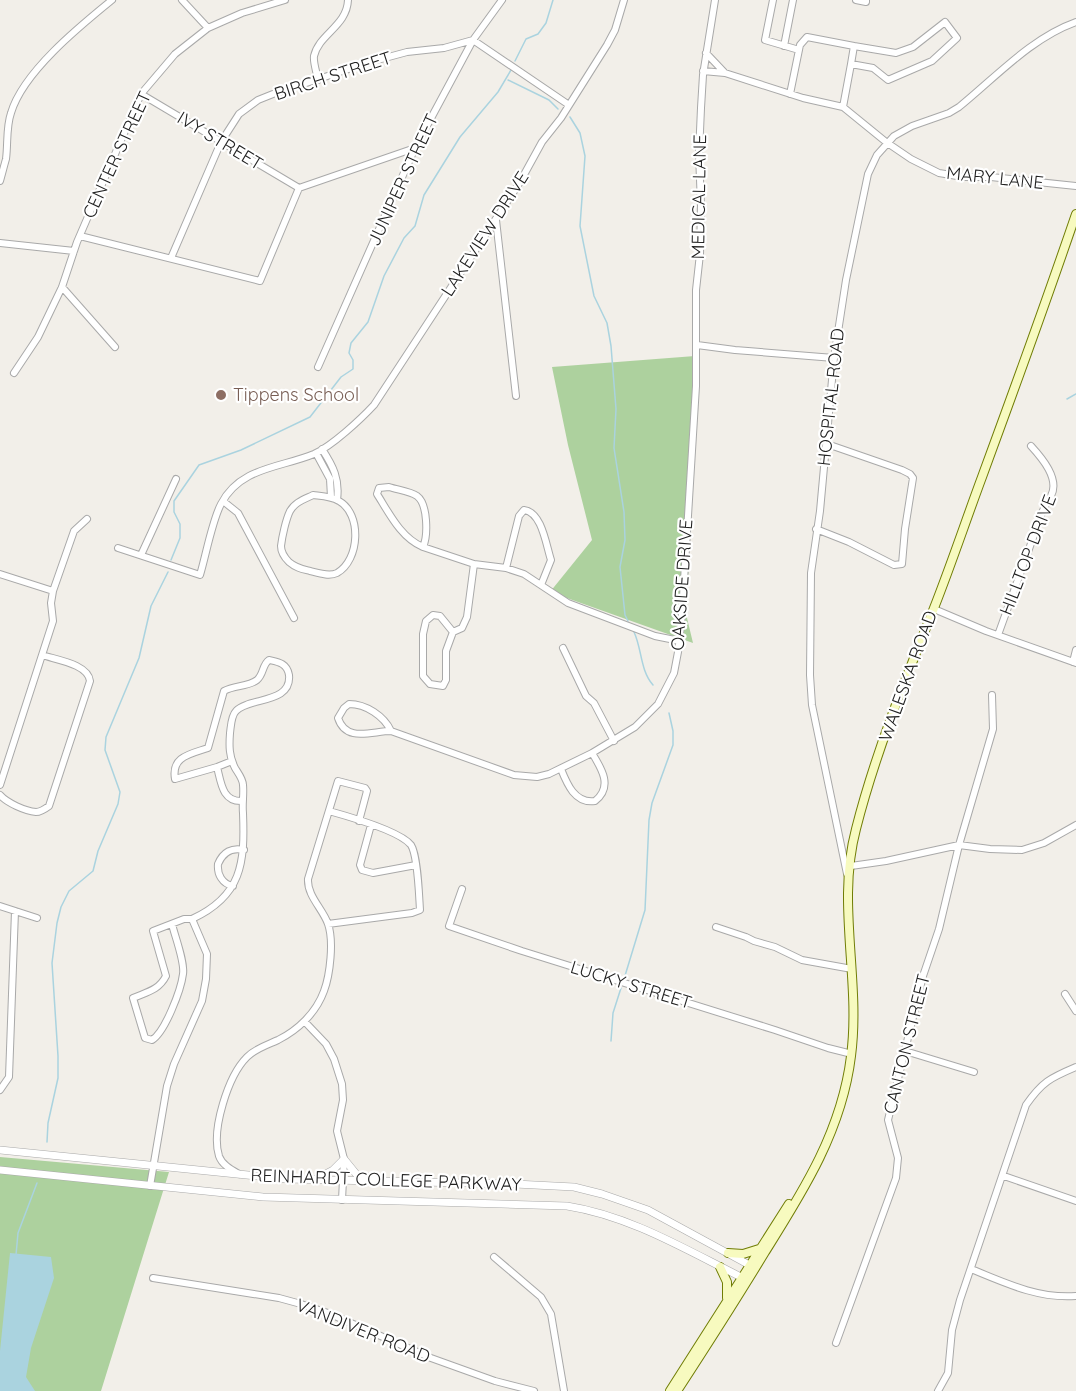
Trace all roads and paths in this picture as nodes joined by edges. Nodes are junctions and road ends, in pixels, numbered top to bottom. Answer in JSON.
{"nodes":[{"id":1,"x":112,"y":0,"type":"edge"},
{"id":2,"x":182,"y":0,"type":"edge"},
{"id":3,"x":285,"y":0,"type":"edge"},
{"id":4,"x":348,"y":0,"type":"edge"},
{"id":5,"x":502,"y":0,"type":"edge"},
{"id":6,"x":624,"y":0,"type":"edge"},
{"id":7,"x":715,"y":0,"type":"edge"},
{"id":8,"x":773,"y":0,"type":"edge"},
{"id":9,"x":793,"y":0,"type":"edge"},
{"id":10,"x":856,"y":0,"type":"edge"},
{"id":11,"x":866,"y":0,"type":"edge"},
{"id":12,"x":1076,"y":22,"type":"edge"},
{"id":13,"x":208,"y":28,"type":"junction"},
{"id":14,"x":473,"y":40,"type":"junction"},
{"id":15,"x":784,"y":46,"type":"junction"},
{"id":16,"x":854,"y":46,"type":"junction"},
{"id":17,"x":799,"y":50,"type":"junction"},
{"id":18,"x":706,"y":53,"type":"junction"},
{"id":19,"x":851,"y":64,"type":"junction"},
{"id":20,"x":704,"y":71,"type":"junction"},
{"id":21,"x":725,"y":73,"type":"junction"},
{"id":22,"x":318,"y":80,"type":"junction"},
{"id":23,"x":141,"y":94,"type":"junction"},
{"id":24,"x":790,"y":94,"type":"junction"},
{"id":25,"x":570,"y":105,"type":"junction"},
{"id":26,"x":843,"y":107,"type":"junction"},
{"id":27,"x":221,"y":142,"type":"junction"},
{"id":28,"x":886,"y":142,"type":"junction"},
{"id":29,"x":415,"y":148,"type":"junction"},
{"id":30,"x":0,"y":181,"type":"edge"},
{"id":31,"x":1076,"y":186,"type":"edge"},
{"id":32,"x":299,"y":188,"type":"junction"},
{"id":33,"x":1076,"y":214,"type":"edge"},
{"id":34,"x":496,"y":219,"type":"junction"},
{"id":35,"x":80,"y":236,"type":"junction"},
{"id":36,"x":0,"y":243,"type":"edge"},
{"id":37,"x":74,"y":251,"type":"junction"},
{"id":38,"x":171,"y":258,"type":"junction"},
{"id":39,"x":62,"y":287,"type":"junction"},
{"id":40,"x":697,"y":345,"type":"junction"},
{"id":41,"x":115,"y":347,"type":"dead end"},
{"id":42,"x":834,"y":358,"type":"junction"},
{"id":43,"x":318,"y":368,"type":"dead end"},
{"id":44,"x":14,"y":373,"type":"dead end"},
{"id":45,"x":516,"y":396,"type":"dead end"},
{"id":46,"x":827,"y":444,"type":"junction"},
{"id":47,"x":1031,"y":446,"type":"dead end"},
{"id":48,"x":319,"y":451,"type":"junction"},
{"id":49,"x":176,"y":479,"type":"dead end"},
{"id":50,"x":334,"y":498,"type":"junction"},
{"id":51,"x":224,"y":501,"type":"junction"},
{"id":52,"x":87,"y":519,"type":"dead end"},
{"id":53,"x":816,"y":529,"type":"junction"},
{"id":54,"x":423,"y":546,"type":"junction"},
{"id":55,"x":118,"y":548,"type":"dead end"},
{"id":56,"x":141,"y":555,"type":"junction"},
{"id":57,"x":474,"y":564,"type":"junction"},
{"id":58,"x":506,"y":568,"type":"junction"},
{"id":59,"x":0,"y":574,"type":"edge"},
{"id":60,"x":541,"y":585,"type":"junction"},
{"id":61,"x":53,"y":591,"type":"junction"},
{"id":62,"x":934,"y":609,"type":"junction"},
{"id":63,"x":294,"y":618,"type":"dead end"},
{"id":64,"x":453,"y":632,"type":"junction"},
{"id":65,"x":998,"y":635,"type":"junction"},
{"id":66,"x":680,"y":641,"type":"junction"},
{"id":67,"x":562,"y":648,"type":"dead end"},
{"id":68,"x":1076,"y":650,"type":"edge"},
{"id":69,"x":42,"y":655,"type":"junction"},
{"id":70,"x":1074,"y":662,"type":"edge"},
{"id":71,"x":992,"y":695,"type":"dead end"},
{"id":72,"x":391,"y":731,"type":"junction"},
{"id":73,"x":614,"y":741,"type":"junction"},
{"id":74,"x":592,"y":753,"type":"junction"},
{"id":75,"x":232,"y":760,"type":"junction"},
{"id":76,"x":217,"y":767,"type":"junction"},
{"id":77,"x":561,"y":769,"type":"junction"},
{"id":78,"x":0,"y":785,"type":"edge"},
{"id":79,"x":0,"y":795,"type":"edge"},
{"id":80,"x":242,"y":801,"type":"junction"},
{"id":81,"x":329,"y":811,"type":"junction"},
{"id":82,"x":359,"y":821,"type":"junction"},
{"id":83,"x":371,"y":825,"type":"junction"},
{"id":84,"x":1076,"y":825,"type":"edge"},
{"id":85,"x":959,"y":844,"type":"junction"},
{"id":86,"x":244,"y":850,"type":"junction"},
{"id":87,"x":416,"y":865,"type":"junction"},
{"id":88,"x":851,"y":866,"type":"junction"},
{"id":89,"x":848,"y":883,"type":"junction"},
{"id":90,"x":233,"y":886,"type":"junction"},
{"id":91,"x":462,"y":889,"type":"dead end"},
{"id":92,"x":0,"y":906,"type":"edge"},
{"id":93,"x":15,"y":911,"type":"junction"},
{"id":94,"x":37,"y":918,"type":"dead end"},
{"id":95,"x":192,"y":919,"type":"junction"},
{"id":96,"x":172,"y":924,"type":"junction"},
{"id":97,"x":328,"y":924,"type":"junction"},
{"id":98,"x":716,"y":927,"type":"dead end"},
{"id":99,"x":852,"y":969,"type":"junction"},
{"id":100,"x":1065,"y":994,"type":"dead end"},
{"id":101,"x":1076,"y":1011,"type":"edge"},
{"id":102,"x":305,"y":1022,"type":"junction"},
{"id":103,"x":905,"y":1051,"type":"junction"},
{"id":104,"x":852,"y":1054,"type":"junction"},
{"id":105,"x":1076,"y":1067,"type":"edge"},
{"id":106,"x":974,"y":1072,"type":"dead end"},
{"id":107,"x":0,"y":1090,"type":"edge"},
{"id":108,"x":0,"y":1148,"type":"edge"},
{"id":109,"x":822,"y":1154,"type":"junction"},
{"id":110,"x":344,"y":1159,"type":"junction"},
{"id":111,"x":153,"y":1166,"type":"junction"},
{"id":112,"x":0,"y":1171,"type":"edge"},
{"id":113,"x":242,"y":1176,"type":"junction"},
{"id":114,"x":1004,"y":1176,"type":"junction"},
{"id":115,"x":313,"y":1180,"type":"junction"},
{"id":116,"x":343,"y":1181,"type":"junction"},
{"id":117,"x":412,"y":1183,"type":"junction"},
{"id":118,"x":150,"y":1186,"type":"junction"},
{"id":119,"x":342,"y":1200,"type":"junction"},
{"id":120,"x":1076,"y":1201,"type":"edge"},
{"id":121,"x":759,"y":1249,"type":"junction"},
{"id":122,"x":728,"y":1253,"type":"junction"},
{"id":123,"x":494,"y":1257,"type":"dead end"},
{"id":124,"x":720,"y":1267,"type":"junction"},
{"id":125,"x":752,"y":1267,"type":"junction"},
{"id":126,"x":971,"y":1269,"type":"junction"},
{"id":127,"x":153,"y":1278,"type":"dead end"},
{"id":128,"x":745,"y":1279,"type":"junction"},
{"id":129,"x":1076,"y":1296,"type":"edge"},
{"id":130,"x":727,"y":1300,"type":"junction"},
{"id":131,"x":836,"y":1343,"type":"dead end"},
{"id":132,"x":681,"y":1390,"type":"edge"},
{"id":133,"x":534,"y":1391,"type":"edge"},
{"id":134,"x":564,"y":1391,"type":"edge"},
{"id":135,"x":670,"y":1391,"type":"edge"},
{"id":136,"x":938,"y":1391,"type":"edge"}],
"edges":[{"from":1,"to":30,"type":"street"},
{"from":2,"to":13,"type":"street"},
{"from":3,"to":13,"type":"street","name":"CENTER STREET"},
{"from":4,"to":22,"type":"street"},
{"from":5,"to":14,"type":"street","name":"JUNIPER STREET"},
{"from":6,"to":25,"type":"street","name":"LAKEVIEW DRIVE"},
{"from":7,"to":18,"type":"street","name":"MEDICAL LANE"},
{"from":8,"to":15,"type":"street"},
{"from":9,"to":15,"type":"street"},
{"from":10,"to":11,"type":"street"},
{"from":12,"to":28,"type":"street","name":"HOSPITAL ROAD"},
{"from":13,"to":23,"type":"street","name":"CENTER STREET"},
{"from":14,"to":22,"type":"street","name":"BIRCH STREET"},
{"from":14,"to":25,"type":"street"},
{"from":14,"to":29,"type":"street","name":"JUNIPER STREET"},
{"from":15,"to":17,"type":"street"},
{"from":16,"to":17,"type":"street"},
{"from":16,"to":19,"type":"street"},
{"from":16,"to":19,"type":"street"},
{"from":17,"to":24,"type":"street"},
{"from":18,"to":20,"type":"street","name":"MEDICAL LANE"},
{"from":18,"to":21,"type":"street"},
{"from":19,"to":26,"type":"street"},
{"from":20,"to":21,"type":"street"},
{"from":20,"to":40,"type":"street","name":"MEDICAL LANE"},
{"from":21,"to":24,"type":"street"},
{"from":22,"to":27,"type":"street","name":"BIRCH STREET"},
{"from":23,"to":27,"type":"street","name":"IVY STREET"},
{"from":23,"to":35,"type":"street","name":"CENTER STREET"},
{"from":24,"to":26,"type":"street"},
{"from":25,"to":34,"type":"street","name":"LAKEVIEW DRIVE"},
{"from":26,"to":28,"type":"street","name":"MARY LANE"},
{"from":27,"to":32,"type":"street","name":"IVY STREET"},
{"from":27,"to":38,"type":"street","name":"BIRCH STREET"},
{"from":28,"to":31,"type":"street","name":"MARY LANE"},
{"from":28,"to":42,"type":"street","name":"HOSPITAL ROAD"},
{"from":29,"to":32,"type":"street"},
{"from":29,"to":43,"type":"street","name":"JUNIPER STREET"},
{"from":32,"to":38,"type":"street"},
{"from":33,"to":62,"type":"main road","name":"WALESKA ROAD"},
{"from":34,"to":45,"type":"street"},
{"from":34,"to":48,"type":"street","name":"LAKEVIEW DRIVE"},
{"from":35,"to":37,"type":"street","name":"CENTER STREET"},
{"from":35,"to":38,"type":"street"},
{"from":36,"to":37,"type":"street"},
{"from":37,"to":39,"type":"street","name":"CENTER STREET"},
{"from":39,"to":41,"type":"street"},
{"from":39,"to":44,"type":"street","name":"CENTER STREET"},
{"from":40,"to":42,"type":"street"},
{"from":40,"to":66,"type":"street","name":"OAKSIDE DRIVE"},
{"from":42,"to":46,"type":"street","name":"HOSPITAL ROAD"},
{"from":46,"to":53,"type":"street","name":"HOSPITAL ROAD"},
{"from":46,"to":53,"type":"street"},
{"from":47,"to":65,"type":"street","name":"HILLTOP DRIVE"},
{"from":48,"to":50,"type":"street"},
{"from":48,"to":51,"type":"street","name":"LAKEVIEW DRIVE"},
{"from":49,"to":56,"type":"street"},
{"from":50,"to":50,"type":"street"},
{"from":51,"to":56,"type":"street","name":"LAKEVIEW DRIVE"},
{"from":51,"to":63,"type":"street"},
{"from":52,"to":61,"type":"street"},
{"from":53,"to":89,"type":"street","name":"HOSPITAL ROAD"},
{"from":54,"to":54,"type":"street"},
{"from":54,"to":57,"type":"street"},
{"from":55,"to":56,"type":"street"},
{"from":57,"to":58,"type":"street"},
{"from":57,"to":64,"type":"street"},
{"from":58,"to":60,"type":"street"},
{"from":58,"to":60,"type":"street"},
{"from":59,"to":61,"type":"street"},
{"from":60,"to":66,"type":"street"},
{"from":61,"to":69,"type":"street"},
{"from":62,"to":65,"type":"street"},
{"from":62,"to":88,"type":"main road","name":"WALESKA ROAD"},
{"from":64,"to":64,"type":"street"},
{"from":65,"to":70,"type":"street"},
{"from":66,"to":73,"type":"street","name":"OAKSIDE DRIVE"},
{"from":67,"to":73,"type":"street"},
{"from":68,"to":70,"type":"street"},
{"from":69,"to":78,"type":"street"},
{"from":69,"to":79,"type":"street"},
{"from":71,"to":85,"type":"street","name":"CANTON STREET"},
{"from":72,"to":72,"type":"street","name":"OAKSIDE DRIVE"},
{"from":72,"to":77,"type":"street","name":"OAKSIDE DRIVE"},
{"from":73,"to":74,"type":"street","name":"OAKSIDE DRIVE"},
{"from":74,"to":77,"type":"street","name":"OAKSIDE DRIVE"},
{"from":74,"to":77,"type":"street"},
{"from":75,"to":76,"type":"street"},
{"from":75,"to":76,"type":"street"},
{"from":75,"to":80,"type":"street"},
{"from":76,"to":80,"type":"street"},
{"from":80,"to":86,"type":"street"},
{"from":81,"to":82,"type":"street"},
{"from":81,"to":82,"type":"street"},
{"from":81,"to":97,"type":"street"},
{"from":82,"to":83,"type":"street"},
{"from":83,"to":87,"type":"street"},
{"from":83,"to":87,"type":"street"},
{"from":84,"to":85,"type":"street"},
{"from":85,"to":88,"type":"street"},
{"from":85,"to":103,"type":"street","name":"CANTON STREET"},
{"from":86,"to":90,"type":"street"},
{"from":86,"to":90,"type":"street"},
{"from":87,"to":97,"type":"street"},
{"from":88,"to":89,"type":"main road","name":"WALESKA ROAD"},
{"from":89,"to":99,"type":"main road","name":"WALESKA ROAD"},
{"from":90,"to":95,"type":"street"},
{"from":91,"to":104,"type":"street","name":"LUCKY STREET"},
{"from":92,"to":93,"type":"street"},
{"from":93,"to":94,"type":"street"},
{"from":93,"to":107,"type":"street"},
{"from":95,"to":96,"type":"street"},
{"from":95,"to":111,"type":"street"},
{"from":96,"to":96,"type":"street"},
{"from":97,"to":102,"type":"street"},
{"from":98,"to":99,"type":"street"},
{"from":99,"to":104,"type":"main road","name":"WALESKA ROAD"},
{"from":100,"to":101,"type":"street"},
{"from":102,"to":110,"type":"street"},
{"from":102,"to":113,"type":"street"},
{"from":103,"to":106,"type":"street"},
{"from":103,"to":131,"type":"street","name":"CANTON STREET"},
{"from":104,"to":109,"type":"main road","name":"WALESKA ROAD"},
{"from":105,"to":114,"type":"street"},
{"from":108,"to":111,"type":"street","name":"REINHARDT COLLEGE PARKWAY"},
{"from":109,"to":121,"type":"main road","name":"WALESKA ROAD"},
{"from":109,"to":125,"type":"main road","name":"WALESKA ROAD"},
{"from":110,"to":115,"type":"street"},
{"from":110,"to":116,"type":"street"},
{"from":110,"to":117,"type":"street"},
{"from":111,"to":113,"type":"street","name":"REINHARDT COLLEGE PARKWAY"},
{"from":111,"to":118,"type":"street"},
{"from":112,"to":118,"type":"street","name":"REINHARDT COLLEGE PARKWAY"},
{"from":113,"to":115,"type":"street","name":"REINHARDT COLLEGE PARKWAY"},
{"from":114,"to":120,"type":"street"},
{"from":114,"to":126,"type":"street"},
{"from":115,"to":116,"type":"street","name":"REINHARDT COLLEGE PARKWAY"},
{"from":116,"to":117,"type":"street","name":"REINHARDT COLLEGE PARKWAY"},
{"from":116,"to":119,"type":"street"},
{"from":117,"to":122,"type":"street","name":"REINHARDT COLLEGE PARKWAY"},
{"from":118,"to":119,"type":"street","name":"REINHARDT COLLEGE PARKWAY"},
{"from":119,"to":124,"type":"street","name":"REINHARDT COLLEGE PARKWAY"},
{"from":121,"to":122,"type":"main road"},
{"from":121,"to":125,"type":"main road","name":"WALESKA ROAD"},
{"from":122,"to":125,"type":"street","name":"REINHARDT COLLEGE PARKWAY"},
{"from":123,"to":134,"type":"street"},
{"from":124,"to":128,"type":"street","name":"REINHARDT COLLEGE PARKWAY"},
{"from":124,"to":130,"type":"main road"},
{"from":125,"to":128,"type":"main road"},
{"from":126,"to":129,"type":"street"},
{"from":126,"to":136,"type":"street"},
{"from":127,"to":133,"type":"street","name":"VANDIVER ROAD"},
{"from":128,"to":130,"type":"main road"},
{"from":128,"to":132,"type":"main road"},
{"from":130,"to":135,"type":"main road"}]}
